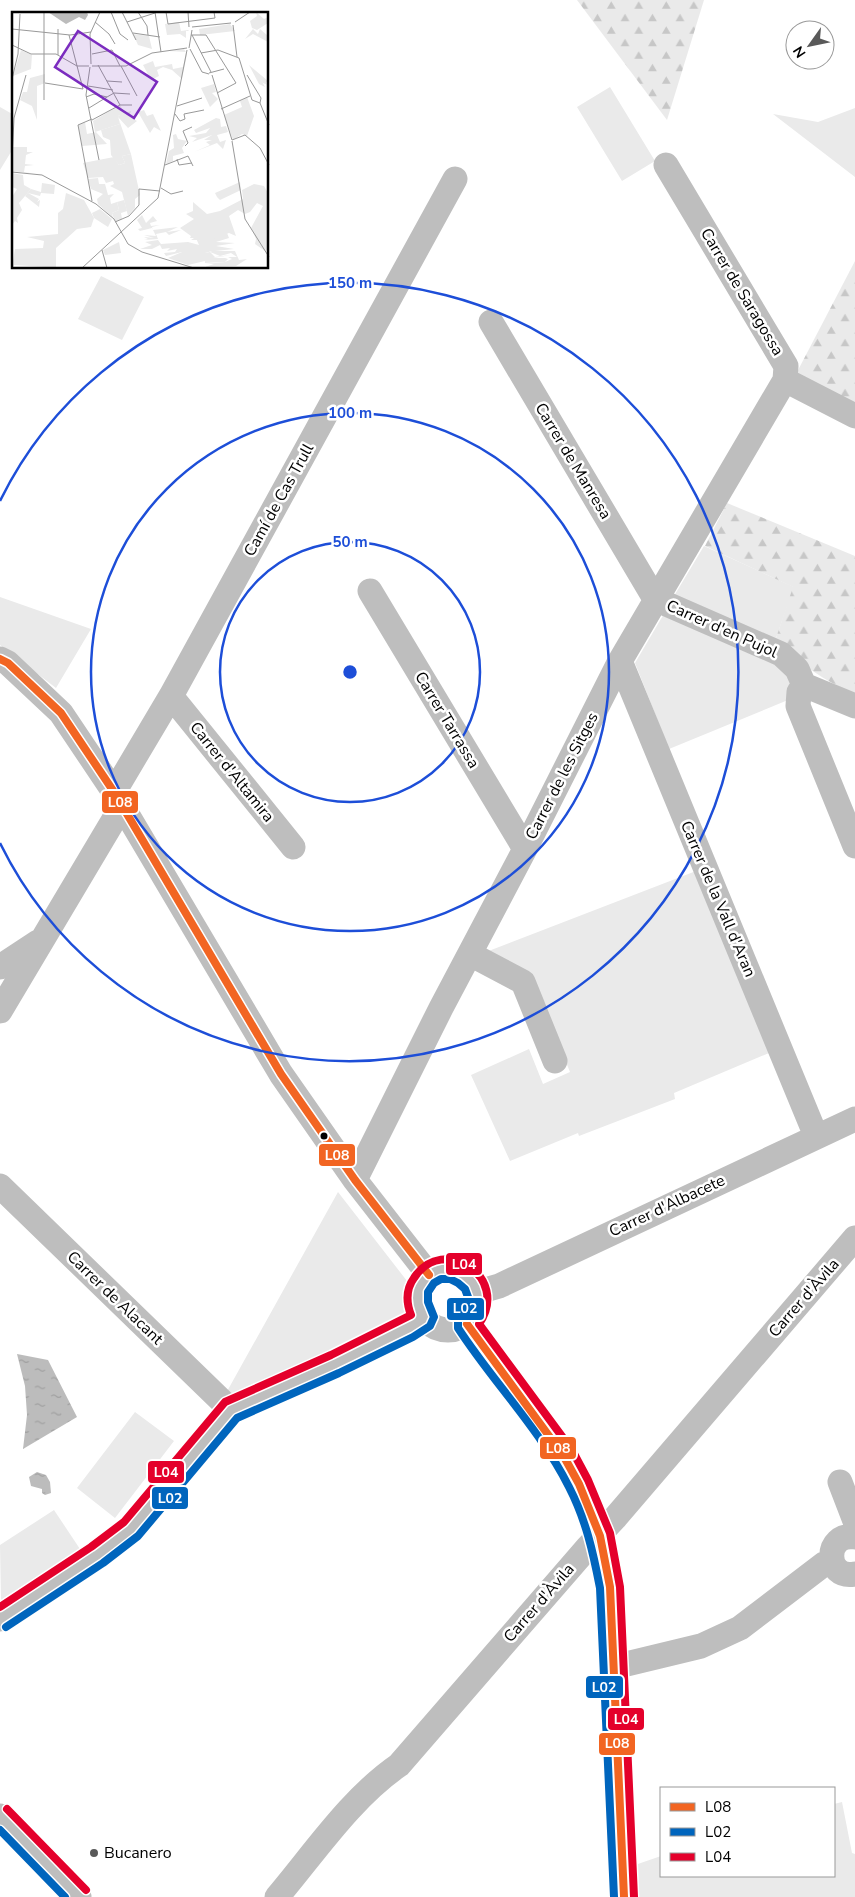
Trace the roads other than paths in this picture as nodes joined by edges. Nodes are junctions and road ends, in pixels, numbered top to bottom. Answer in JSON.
{"nodes":[{"id":1,"x":666,"y":165,"type":"dead end"},
{"id":2,"x":456,"y":179,"type":"dead end"},
{"id":3,"x":491,"y":322,"type":"dead end"},
{"id":4,"x":785,"y":380,"type":"junction"},
{"id":5,"x":855,"y":416,"type":"edge"},
{"id":6,"x":370,"y":591,"type":"dead end"},
{"id":7,"x":655,"y":599,"type":"junction"},
{"id":8,"x":0,"y":659,"type":"edge"},
{"id":9,"x":620,"y":661,"type":"junction"},
{"id":10,"x":804,"y":684,"type":"junction"},
{"id":11,"x":171,"y":696,"type":"junction"},
{"id":12,"x":855,"y":706,"type":"edge"},
{"id":13,"x":118,"y":799,"type":"junction"},
{"id":14,"x":855,"y":846,"type":"edge"},
{"id":15,"x":293,"y":847,"type":"dead end"},
{"id":16,"x":525,"y":849,"type":"junction"},
{"id":17,"x":42,"y":940,"type":"junction"},
{"id":18,"x":470,"y":954,"type":"junction"},
{"id":19,"x":0,"y":967,"type":"edge"},
{"id":20,"x":0,"y":1011,"type":"edge"},
{"id":21,"x":555,"y":1061,"type":"dead end"},
{"id":22,"x":855,"y":1119,"type":"edge"},
{"id":23,"x":816,"y":1136,"type":"junction"},
{"id":24,"x":355,"y":1180,"type":"junction"},
{"id":25,"x":0,"y":1186,"type":"edge"},
{"id":26,"x":855,"y":1238,"type":"edge"},
{"id":27,"x":429,"y":1275,"type":"junction"},
{"id":28,"x":478,"y":1292,"type":"junction"},
{"id":29,"x":424,"y":1318,"type":"junction"},
{"id":30,"x":467,"y":1324,"type":"junction"},
{"id":31,"x":230,"y":1410,"type":"junction"},
{"id":32,"x":840,"y":1482,"type":"dead end"},
{"id":33,"x":855,"y":1521,"type":"edge"},
{"id":34,"x":600,"y":1536,"type":"junction"},
{"id":35,"x":855,"y":1537,"type":"edge"},
{"id":36,"x":832,"y":1561,"type":"junction"},
{"id":37,"x":855,"y":1574,"type":"edge"},
{"id":38,"x":0,"y":1618,"type":"edge"},
{"id":39,"x":614,"y":1667,"type":"junction"},
{"id":40,"x":0,"y":1816,"type":"edge"},
{"id":41,"x":79,"y":1897,"type":"edge"},
{"id":42,"x":277,"y":1897,"type":"edge"},
{"id":43,"x":624,"y":1897,"type":"edge"}],
"edges":[{"from":1,"to":4,"type":"street","name":"Carrer de Saragossa"},
{"from":2,"to":11,"type":"street","name":"Camí de Cas Trull"},
{"from":3,"to":7,"type":"street","name":"Carrer de Manresa"},
{"from":4,"to":5,"type":"street"},
{"from":4,"to":7,"type":"street","name":"Carrer de les Sitges"},
{"from":6,"to":16,"type":"street","name":"Carrer Tarrassa"},
{"from":7,"to":9,"type":"street","name":"Carrer de les Sitges"},
{"from":7,"to":10,"type":"street","name":"Carrer d'en Pujol"},
{"from":8,"to":13,"type":"street"},
{"from":9,"to":16,"type":"street","name":"Carrer de les Sitges"},
{"from":9,"to":23,"type":"street","name":"Carrer de la Vall d'Aran"},
{"from":10,"to":12,"type":"street"},
{"from":10,"to":14,"type":"street"},
{"from":11,"to":13,"type":"street","name":"Camí de Cas Trull"},
{"from":11,"to":15,"type":"street","name":"Carrer d'Altamira"},
{"from":13,"to":17,"type":"street","name":"Camí de Cas Trull"},
{"from":13,"to":24,"type":"street"},
{"from":16,"to":18,"type":"street","name":"Carrer de les Sitges"},
{"from":17,"to":19,"type":"street"},
{"from":17,"to":20,"type":"street","name":"Camí de Cas Trull"},
{"from":18,"to":21,"type":"street"},
{"from":18,"to":24,"type":"street","name":"Carrer de les Sitges"},
{"from":22,"to":23,"type":"street","name":"Carrer d'Albacete"},
{"from":23,"to":28,"type":"street","name":"Carrer d'Albacete"},
{"from":24,"to":27,"type":"street"},
{"from":25,"to":31,"type":"street","name":"Carrer de Alacant"},
{"from":26,"to":34,"type":"street","name":"Carrer d'Àvila"},
{"from":27,"to":28,"type":"street"},
{"from":27,"to":29,"type":"street"},
{"from":28,"to":30,"type":"street"},
{"from":29,"to":30,"type":"street"},
{"from":29,"to":31,"type":"street"},
{"from":30,"to":34,"type":"street"},
{"from":31,"to":38,"type":"street"},
{"from":32,"to":33,"type":"street"},
{"from":34,"to":39,"type":"street"},
{"from":34,"to":42,"type":"street","name":"Carrer d'Àvila"},
{"from":35,"to":36,"type":"street"},
{"from":36,"to":37,"type":"street"},
{"from":36,"to":39,"type":"street"},
{"from":39,"to":43,"type":"street"},
{"from":40,"to":41,"type":"street"}]}
